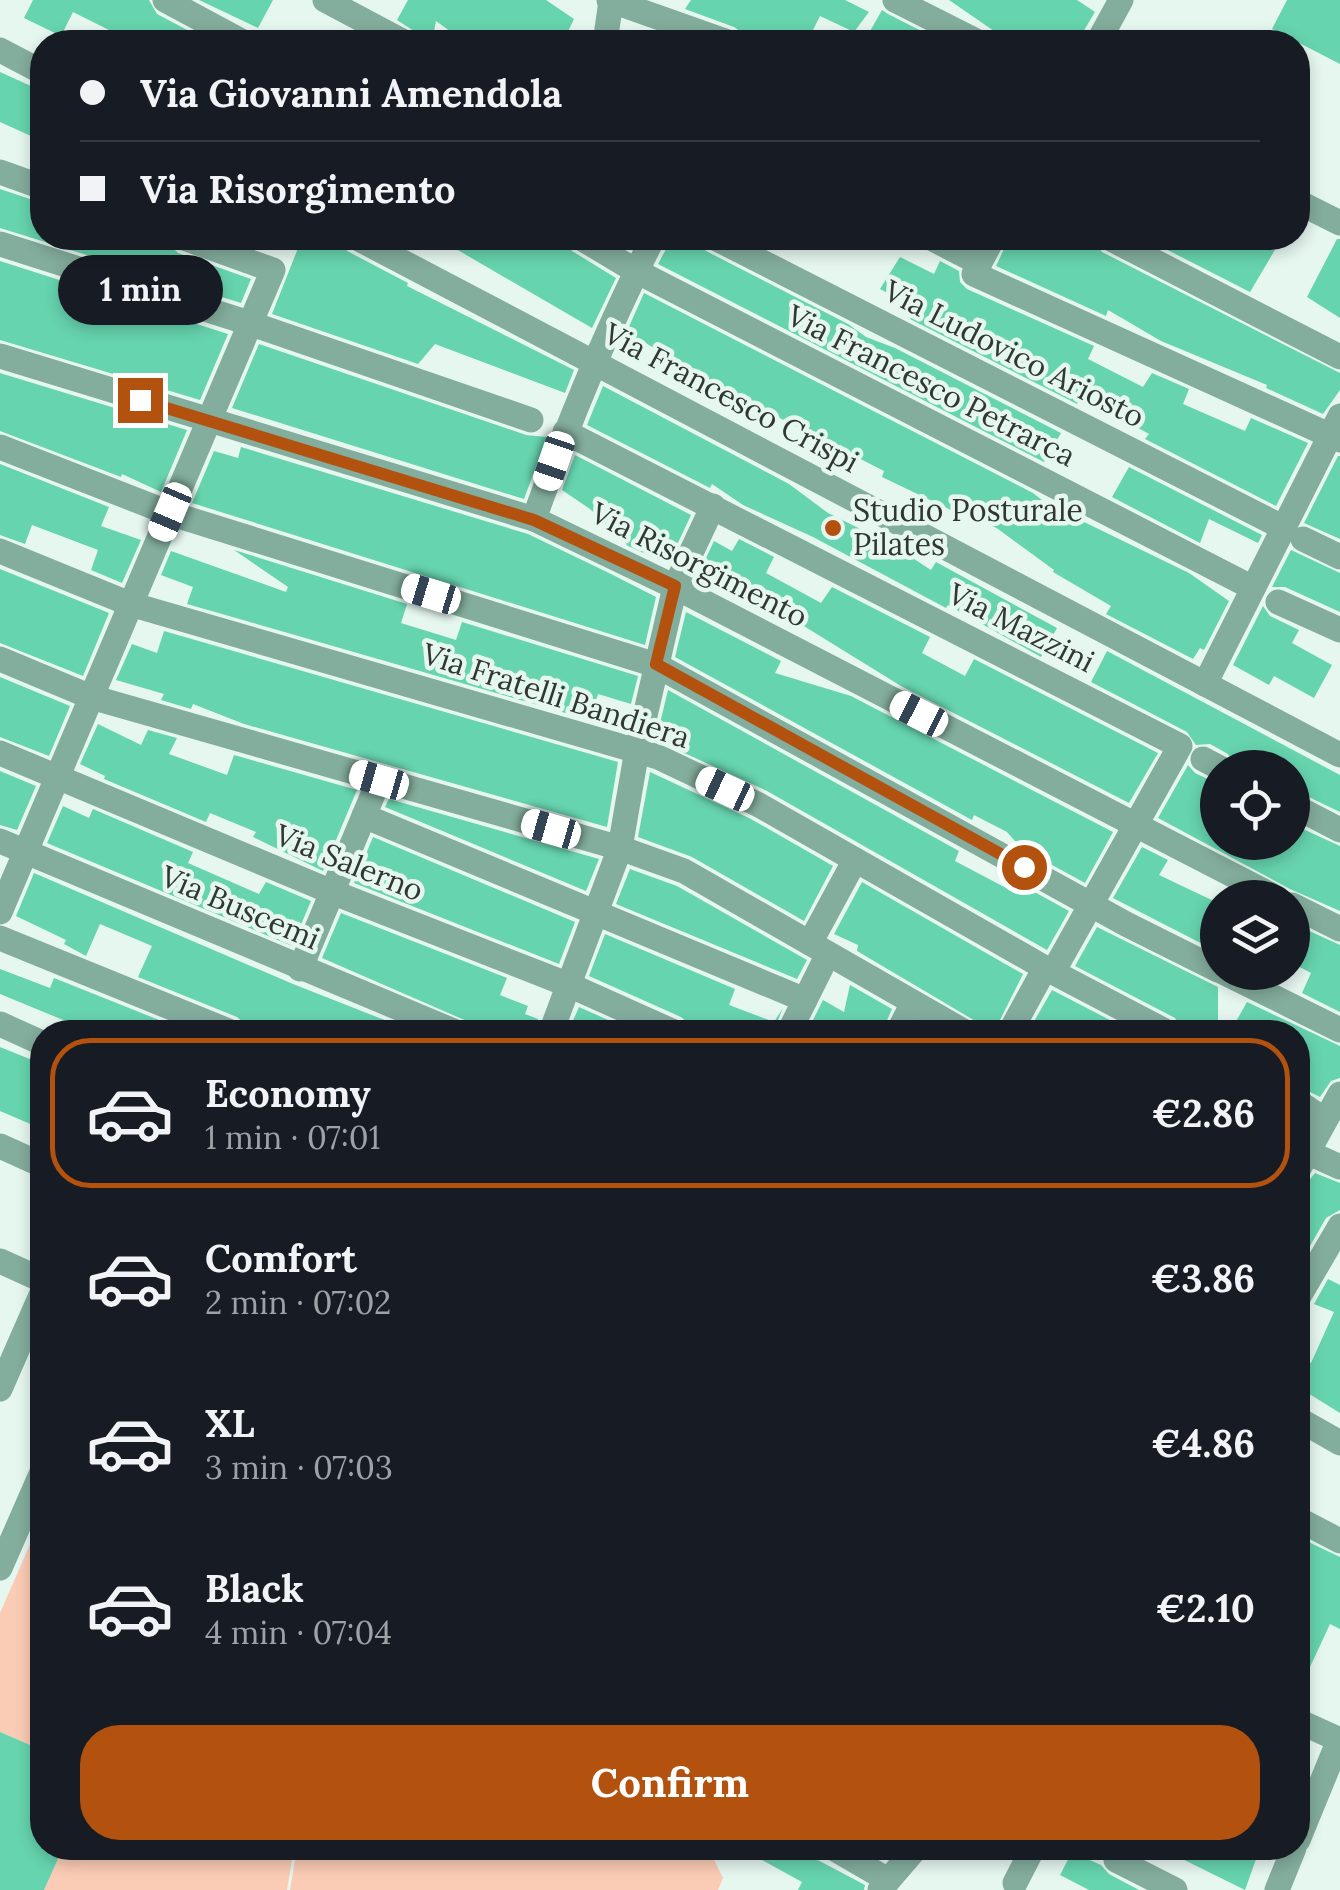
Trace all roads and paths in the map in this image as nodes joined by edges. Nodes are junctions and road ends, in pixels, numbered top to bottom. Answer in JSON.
{"nodes":[{"id":1,"x":165,"y":0,"type":"edge"},
{"id":2,"x":325,"y":0,"type":"edge"},
{"id":3,"x":610,"y":0,"type":"edge"},
{"id":4,"x":895,"y":0,"type":"edge"},
{"id":5,"x":1117,"y":2,"type":"edge"},
{"id":6,"x":221,"y":30,"type":"edge"},
{"id":7,"x":368,"y":30,"type":"edge"},
{"id":8,"x":607,"y":30,"type":"edge"},
{"id":9,"x":694,"y":30,"type":"edge"},
{"id":10,"x":954,"y":30,"type":"edge"},
{"id":11,"x":1104,"y":30,"type":"edge"},
{"id":12,"x":0,"y":50,"type":"edge"},
{"id":13,"x":30,"y":66,"type":"edge"},
{"id":14,"x":0,"y":172,"type":"edge"},
{"id":15,"x":30,"y":183,"type":"edge"},
{"id":16,"x":1310,"y":208,"type":"edge"},
{"id":17,"x":1340,"y":224,"type":"edge"},
{"id":18,"x":0,"y":244,"type":"edge"},
{"id":19,"x":217,"y":250,"type":"edge"},
{"id":20,"x":380,"y":250,"type":"edge"},
{"id":21,"x":602,"y":250,"type":"edge"},
{"id":22,"x":647,"y":250,"type":"edge"},
{"id":23,"x":739,"y":250,"type":"edge"},
{"id":24,"x":949,"y":250,"type":"edge"},
{"id":25,"x":986,"y":250,"type":"edge"},
{"id":26,"x":1132,"y":250,"type":"edge"},
{"id":27,"x":976,"y":268,"type":"junction"},
{"id":28,"x":636,"y":270,"type":"junction"},
{"id":29,"x":250,"y":323,"type":"junction"},
{"id":30,"x":0,"y":356,"type":"edge"},
{"id":31,"x":1340,"y":356,"type":"edge"},
{"id":32,"x":594,"y":362,"type":"junction"},
{"id":33,"x":531,"y":420,"type":"dead end"},
{"id":34,"x":209,"y":422,"type":"junction"},
{"id":35,"x":1337,"y":430,"type":"edge"},
{"id":36,"x":565,"y":432,"type":"junction"},
{"id":37,"x":0,"y":447,"type":"edge"},
{"id":38,"x":712,"y":506,"type":"junction"},
{"id":39,"x":170,"y":512,"type":"junction"},
{"id":40,"x":534,"y":520,"type":"junction"},
{"id":41,"x":1294,"y":533,"type":"junction"},
{"id":42,"x":0,"y":551,"type":"edge"},
{"id":43,"x":1340,"y":557,"type":"edge"},
{"id":44,"x":675,"y":586,"type":"junction"},
{"id":45,"x":1253,"y":588,"type":"junction"},
{"id":46,"x":1278,"y":602,"type":"dead end"},
{"id":47,"x":130,"y":604,"type":"junction"},
{"id":48,"x":1340,"y":630,"type":"edge"},
{"id":49,"x":0,"y":659,"type":"edge"},
{"id":50,"x":656,"y":664,"type":"junction"},
{"id":51,"x":1205,"y":684,"type":"junction"},
{"id":52,"x":91,"y":697,"type":"junction"},
{"id":53,"x":637,"y":750,"type":"junction"},
{"id":54,"x":0,"y":753,"type":"edge"},
{"id":55,"x":1340,"y":755,"type":"edge"},
{"id":56,"x":57,"y":778,"type":"junction"},
{"id":57,"x":379,"y":780,"type":"junction"},
{"id":58,"x":1310,"y":814,"type":"edge"},
{"id":59,"x":364,"y":816,"type":"junction"},
{"id":60,"x":1135,"y":826,"type":"junction"},
{"id":61,"x":1340,"y":830,"type":"edge"},
{"id":62,"x":0,"y":841,"type":"edge"},
{"id":63,"x":620,"y":848,"type":"junction"},
{"id":64,"x":26,"y":852,"type":"junction"},
{"id":65,"x":855,"y":860,"type":"junction"},
{"id":66,"x":1242,"y":880,"type":"edge"},
{"id":67,"x":332,"y":892,"type":"junction"},
{"id":68,"x":1091,"y":904,"type":"junction"},
{"id":69,"x":0,"y":912,"type":"edge"},
{"id":70,"x":596,"y":912,"type":"junction"},
{"id":71,"x":1310,"y":914,"type":"edge"},
{"id":72,"x":1340,"y":929,"type":"edge"},
{"id":73,"x":0,"y":938,"type":"edge"},
{"id":74,"x":819,"y":948,"type":"junction"},
{"id":75,"x":1200,"y":961,"type":"edge"},
{"id":76,"x":300,"y":969,"type":"junction"},
{"id":77,"x":1049,"y":970,"type":"junction"},
{"id":78,"x":569,"y":984,"type":"junction"},
{"id":79,"x":1259,"y":990,"type":"edge"},
{"id":80,"x":804,"y":1000,"type":"junction"},
{"id":81,"x":913,"y":1003,"type":"junction"},
{"id":82,"x":202,"y":1020,"type":"edge"},
{"id":83,"x":426,"y":1020,"type":"edge"},
{"id":84,"x":555,"y":1020,"type":"edge"},
{"id":85,"x":648,"y":1020,"type":"edge"},
{"id":86,"x":795,"y":1020,"type":"edge"},
{"id":87,"x":904,"y":1020,"type":"edge"},
{"id":88,"x":943,"y":1020,"type":"edge"},
{"id":89,"x":1018,"y":1020,"type":"edge"},
{"id":90,"x":1144,"y":1020,"type":"edge"},
{"id":91,"x":0,"y":1024,"type":"edge"},
{"id":92,"x":1340,"y":1030,"type":"edge"},
{"id":93,"x":30,"y":1038,"type":"edge"},
{"id":94,"x":1340,"y":1094,"type":"edge"},
{"id":95,"x":1310,"y":1110,"type":"edge"},
{"id":96,"x":1325,"y":1120,"type":"junction"},
{"id":97,"x":0,"y":1146,"type":"edge"},
{"id":98,"x":1310,"y":1147,"type":"edge"},
{"id":99,"x":30,"y":1160,"type":"edge"},
{"id":100,"x":1310,"y":1162,"type":"edge"},
{"id":101,"x":1340,"y":1167,"type":"edge"},
{"id":102,"x":1340,"y":1226,"type":"edge"},
{"id":103,"x":0,"y":1262,"type":"edge"},
{"id":104,"x":30,"y":1275,"type":"edge"},
{"id":105,"x":1310,"y":1277,"type":"edge"},
{"id":106,"x":30,"y":1320,"type":"edge"},
{"id":107,"x":0,"y":1389,"type":"edge"},
{"id":108,"x":1310,"y":1425,"type":"edge"},
{"id":109,"x":1340,"y":1442,"type":"edge"},
{"id":110,"x":30,"y":1499,"type":"edge"},
{"id":111,"x":1310,"y":1525,"type":"edge"},
{"id":112,"x":1340,"y":1541,"type":"edge"},
{"id":113,"x":0,"y":1568,"type":"edge"},
{"id":114,"x":1310,"y":1726,"type":"edge"},
{"id":115,"x":1340,"y":1740,"type":"edge"},
{"id":116,"x":1310,"y":1811,"type":"edge"},
{"id":117,"x":850,"y":1860,"type":"edge"},
{"id":118,"x":909,"y":1860,"type":"edge"},
{"id":119,"x":1028,"y":1860,"type":"edge"},
{"id":120,"x":1116,"y":1860,"type":"dead end"},
{"id":121,"x":1289,"y":1860,"type":"edge"},
{"id":122,"x":888,"y":1887,"type":"edge"},
{"id":123,"x":1016,"y":1888,"type":"edge"},
{"id":124,"x":1175,"y":1890,"type":"edge"},
{"id":125,"x":1278,"y":1890,"type":"edge"}],
"edges":[{"from":1,"to":6,"type":"street"},
{"from":2,"to":7,"type":"street"},
{"from":3,"to":8,"type":"street"},
{"from":3,"to":9,"type":"street"},
{"from":4,"to":10,"type":"street"},
{"from":5,"to":11,"type":"street"},
{"from":12,"to":13,"type":"street"},
{"from":14,"to":15,"type":"street"},
{"from":16,"to":17,"type":"street"},
{"from":18,"to":29,"type":"street"},
{"from":19,"to":29,"type":"street"},
{"from":20,"to":32,"type":"street","name":"Via Francesco Crispi"},
{"from":21,"to":28,"type":"street","name":"Via Francesco Petrarca"},
{"from":22,"to":28,"type":"street"},
{"from":23,"to":41,"type":"street","name":"Via Ludovico Ariosto"},
{"from":24,"to":27,"type":"street"},
{"from":25,"to":27,"type":"street"},
{"from":26,"to":31,"type":"street"},
{"from":27,"to":35,"type":"street"},
{"from":28,"to":32,"type":"street"},
{"from":28,"to":45,"type":"street","name":"Via Francesco Petrarca"},
{"from":29,"to":33,"type":"street"},
{"from":29,"to":34,"type":"street"},
{"from":30,"to":34,"type":"street","name":"Via Risorgimento"},
{"from":32,"to":36,"type":"street"},
{"from":32,"to":51,"type":"street","name":"Via Francesco Crispi"},
{"from":34,"to":39,"type":"street"},
{"from":34,"to":40,"type":"street","name":"Via Risorgimento"},
{"from":35,"to":41,"type":"street"},
{"from":36,"to":38,"type":"street","name":"Via Mazzini"},
{"from":36,"to":40,"type":"street"},
{"from":37,"to":39,"type":"street"},
{"from":38,"to":44,"type":"street"},
{"from":38,"to":60,"type":"street","name":"Via Mazzini"},
{"from":39,"to":47,"type":"street"},
{"from":39,"to":50,"type":"street"},
{"from":40,"to":44,"type":"street","name":"Via Risorgimento"},
{"from":41,"to":43,"type":"street","name":"Via Ludovico Ariosto"},
{"from":41,"to":45,"type":"street"},
{"from":42,"to":47,"type":"street","name":"Via Fratelli Bandiera"},
{"from":44,"to":50,"type":"street"},
{"from":44,"to":60,"type":"street","name":"Via Risorgimento"},
{"from":45,"to":51,"type":"street"},
{"from":46,"to":48,"type":"street"},
{"from":47,"to":52,"type":"street"},
{"from":47,"to":53,"type":"street","name":"Via Fratelli Bandiera"},
{"from":49,"to":52,"type":"street"},
{"from":50,"to":53,"type":"street"},
{"from":50,"to":68,"type":"street"},
{"from":51,"to":55,"type":"street","name":"Via Francesco Crispi"},
{"from":52,"to":56,"type":"street"},
{"from":52,"to":57,"type":"street"},
{"from":53,"to":63,"type":"street"},
{"from":53,"to":65,"type":"street","name":"Via Fratelli Bandiera"},
{"from":54,"to":56,"type":"street","name":"Via Salerno"},
{"from":56,"to":64,"type":"street"},
{"from":56,"to":67,"type":"street","name":"Via Salerno"},
{"from":57,"to":59,"type":"street"},
{"from":57,"to":63,"type":"street"},
{"from":58,"to":61,"type":"street"},
{"from":59,"to":67,"type":"street"},
{"from":59,"to":70,"type":"street"},
{"from":60,"to":66,"type":"street","name":"Via Risorgimento"},
{"from":60,"to":68,"type":"street"},
{"from":62,"to":64,"type":"street","name":"Via Buscemi"},
{"from":63,"to":70,"type":"street"},
{"from":63,"to":74,"type":"street"},
{"from":64,"to":69,"type":"street"},
{"from":64,"to":76,"type":"street","name":"Via Buscemi"},
{"from":65,"to":74,"type":"street"},
{"from":65,"to":77,"type":"street","name":"Via Fratelli Bandiera"},
{"from":67,"to":76,"type":"street"},
{"from":67,"to":78,"type":"street","name":"Via Salerno"},
{"from":68,"to":75,"type":"street"},
{"from":68,"to":77,"type":"street"},
{"from":70,"to":78,"type":"street"},
{"from":70,"to":80,"type":"street"},
{"from":71,"to":72,"type":"street"},
{"from":73,"to":82,"type":"street"},
{"from":74,"to":80,"type":"street"},
{"from":74,"to":81,"type":"street"},
{"from":76,"to":83,"type":"street","name":"Via Buscemi"},
{"from":77,"to":89,"type":"street"},
{"from":77,"to":90,"type":"street","name":"Via Fratelli Bandiera"},
{"from":78,"to":84,"type":"street"},
{"from":78,"to":85,"type":"street","name":"Via Salerno"},
{"from":79,"to":92,"type":"street"},
{"from":80,"to":86,"type":"street"},
{"from":81,"to":87,"type":"street"},
{"from":81,"to":88,"type":"street"},
{"from":91,"to":93,"type":"street"},
{"from":94,"to":96,"type":"street"},
{"from":95,"to":96,"type":"street"},
{"from":96,"to":98,"type":"street"},
{"from":97,"to":99,"type":"street"},
{"from":100,"to":101,"type":"street"},
{"from":102,"to":105,"type":"street"},
{"from":103,"to":104,"type":"street"},
{"from":106,"to":107,"type":"street"},
{"from":108,"to":109,"type":"street"},
{"from":110,"to":113,"type":"street"},
{"from":111,"to":112,"type":"street"},
{"from":114,"to":115,"type":"street"},
{"from":115,"to":116,"type":"street"},
{"from":117,"to":122,"type":"street"},
{"from":118,"to":122,"type":"street"},
{"from":119,"to":123,"type":"street"},
{"from":120,"to":124,"type":"street"},
{"from":121,"to":125,"type":"street"}]}
